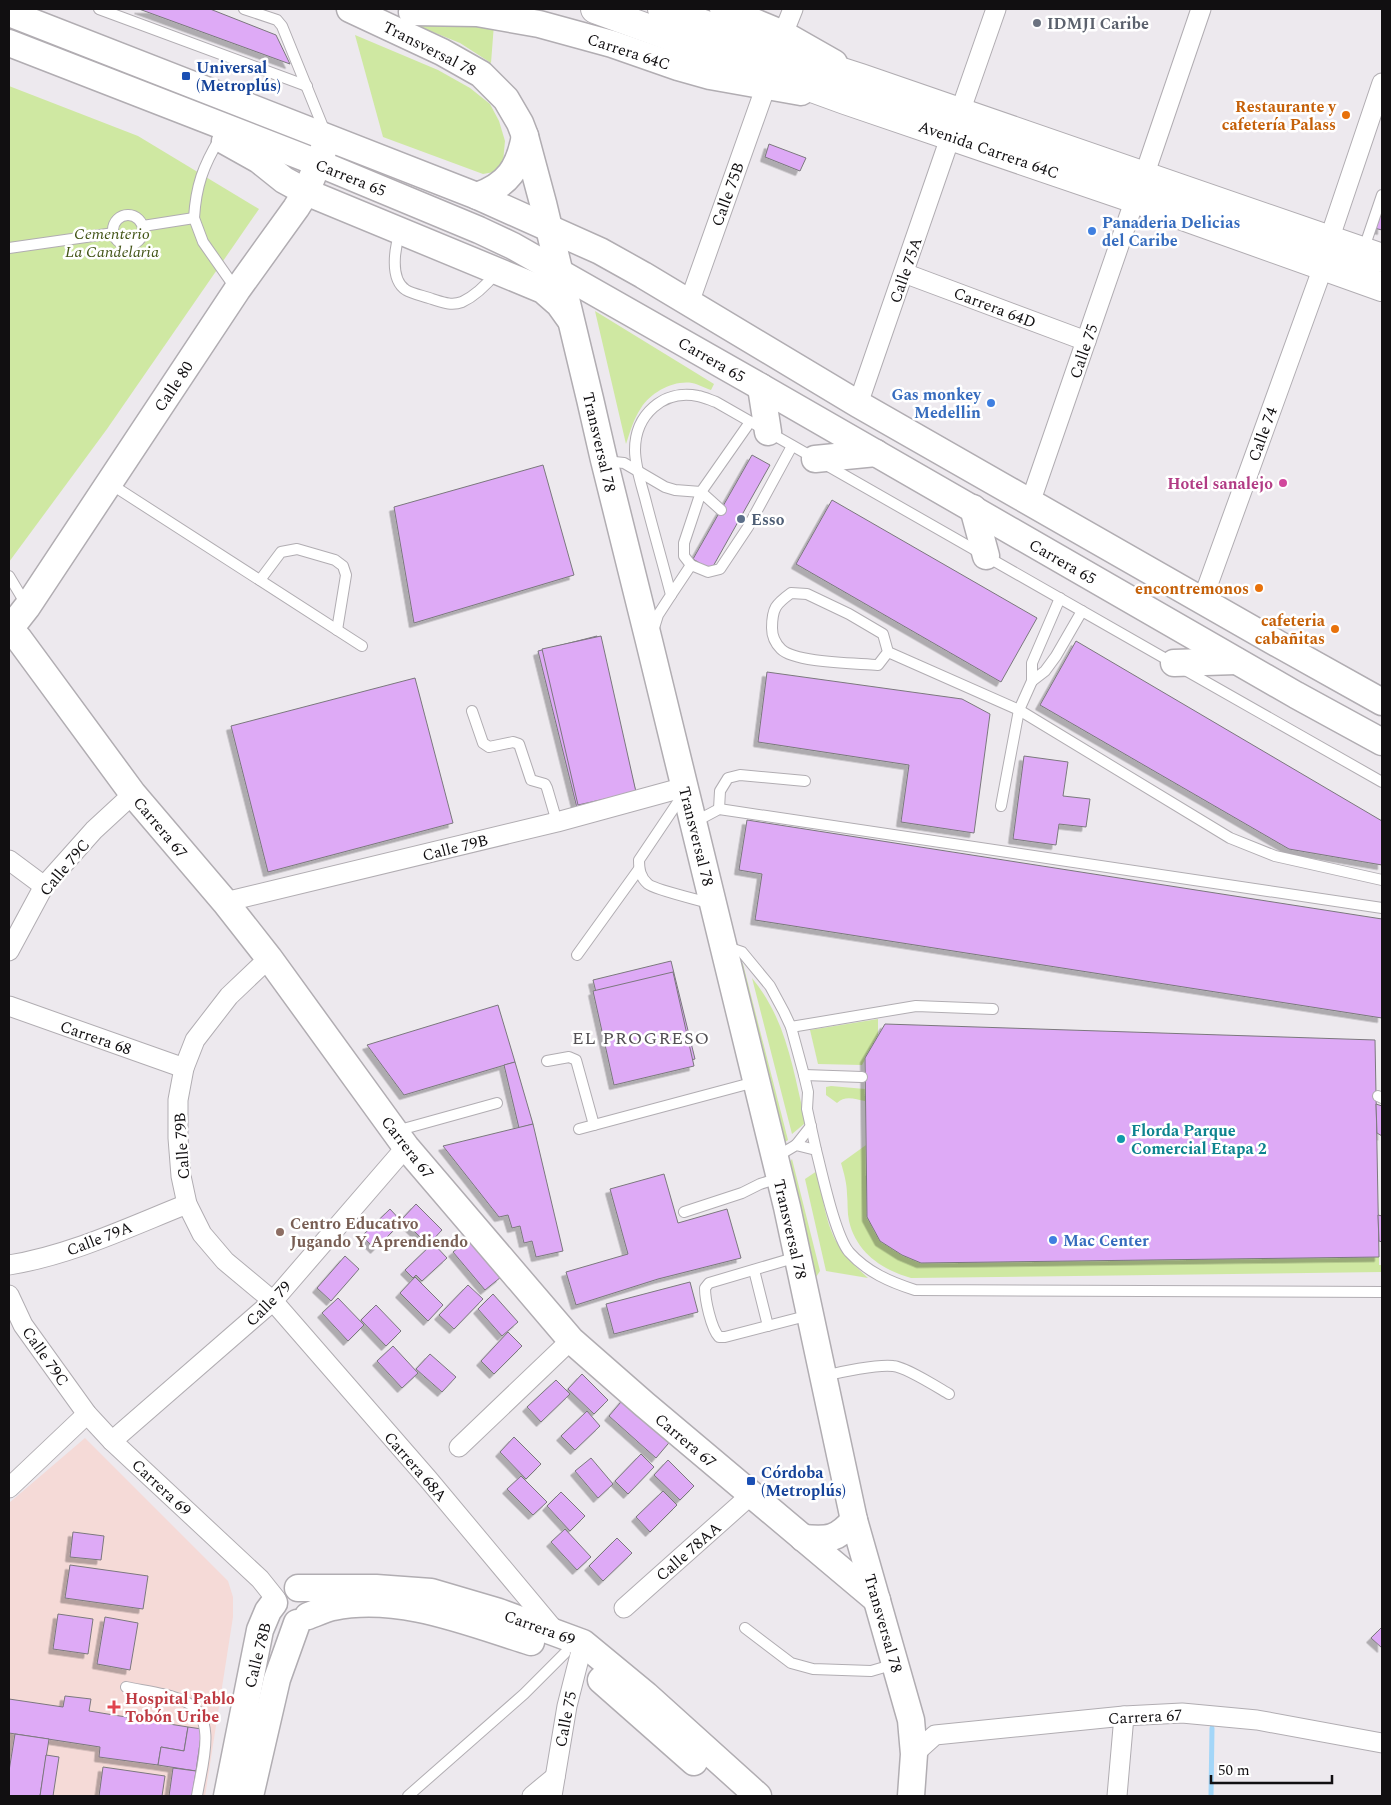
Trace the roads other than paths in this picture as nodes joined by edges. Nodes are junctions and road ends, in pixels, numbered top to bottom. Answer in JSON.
{"nodes":[{"id":1,"x":99,"y":9,"type":"edge"},
{"id":2,"x":244,"y":9,"type":"edge"},
{"id":3,"x":350,"y":9,"type":"edge"},
{"id":4,"x":362,"y":9,"type":"edge"},
{"id":5,"x":595,"y":9,"type":"edge"},
{"id":6,"x":662,"y":9,"type":"edge"},
{"id":7,"x":723,"y":9,"type":"edge"},
{"id":8,"x":793,"y":9,"type":"edge"},
{"id":9,"x":996,"y":9,"type":"edge"},
{"id":10,"x":1201,"y":9,"type":"edge"},
{"id":11,"x":419,"y":10,"type":"edge"},
{"id":12,"x":22,"y":14,"type":"edge"},
{"id":13,"x":783,"y":34,"type":"junction"},
{"id":14,"x":9,"y":43,"type":"edge"},
{"id":15,"x":861,"y":78,"type":"junction"},
{"id":16,"x":121,"y":86,"type":"junction"},
{"id":17,"x":307,"y":86,"type":"junction"},
{"id":18,"x":766,"y":86,"type":"junction"},
{"id":19,"x":1382,"y":88,"type":"edge"},
{"id":20,"x":844,"y":100,"type":"junction"},
{"id":21,"x":956,"y":124,"type":"junction"},
{"id":22,"x":525,"y":136,"type":"junction"},
{"id":23,"x":220,"y":138,"type":"junction"},
{"id":24,"x":328,"y":138,"type":"junction"},
{"id":25,"x":318,"y":163,"type":"junction"},
{"id":26,"x":1139,"y":187,"type":"junction"},
{"id":27,"x":306,"y":192,"type":"junction"},
{"id":28,"x":1382,"y":194,"type":"edge"},
{"id":29,"x":477,"y":196,"type":"junction"},
{"id":30,"x":194,"y":218,"type":"junction"},
{"id":31,"x":143,"y":226,"type":"junction"},
{"id":32,"x":549,"y":227,"type":"junction"},
{"id":33,"x":479,"y":230,"type":"junction"},
{"id":34,"x":401,"y":231,"type":"junction"},
{"id":35,"x":114,"y":233,"type":"junction"},
{"id":36,"x":1329,"y":240,"type":"junction"},
{"id":37,"x":9,"y":248,"type":"edge"},
{"id":38,"x":442,"y":248,"type":"junction"},
{"id":39,"x":1372,"y":255,"type":"edge"},
{"id":40,"x":1323,"y":267,"type":"junction"},
{"id":41,"x":497,"y":271,"type":"junction"},
{"id":42,"x":560,"y":273,"type":"junction"},
{"id":43,"x":904,"y":273,"type":"junction"},
{"id":44,"x":1382,"y":288,"type":"edge"},
{"id":45,"x":237,"y":290,"type":"junction"},
{"id":46,"x":689,"y":303,"type":"junction"},
{"id":47,"x":572,"y":323,"type":"junction"},
{"id":48,"x":1086,"y":341,"type":"junction"},
{"id":49,"x":762,"y":386,"type":"junction"},
{"id":50,"x":858,"y":404,"type":"junction"},
{"id":51,"x":759,"y":427,"type":"junction"},
{"id":52,"x":792,"y":446,"type":"junction"},
{"id":53,"x":876,"y":453,"type":"junction"},
{"id":54,"x":815,"y":459,"type":"junction"},
{"id":55,"x":604,"y":460,"type":"junction"},
{"id":56,"x":639,"y":472,"type":"junction"},
{"id":57,"x":109,"y":483,"type":"junction"},
{"id":58,"x":701,"y":492,"type":"junction"},
{"id":59,"x":1030,"y":503,"type":"junction"},
{"id":60,"x":973,"y":508,"type":"junction"},
{"id":61,"x":721,"y":510,"type":"dead end"},
{"id":62,"x":986,"y":556,"type":"junction"},
{"id":63,"x":691,"y":565,"type":"junction"},
{"id":64,"x":9,"y":576,"type":"edge"},
{"id":65,"x":260,"y":580,"type":"junction"},
{"id":66,"x":671,"y":595,"type":"junction"},
{"id":67,"x":1060,"y":598,"type":"junction"},
{"id":68,"x":1202,"y":601,"type":"junction"},
{"id":69,"x":28,"y":607,"type":"junction"},
{"id":70,"x":1082,"y":611,"type":"junction"},
{"id":71,"x":9,"y":630,"type":"edge"},
{"id":72,"x":337,"y":630,"type":"junction"},
{"id":73,"x":649,"y":641,"type":"junction"},
{"id":74,"x":362,"y":646,"type":"dead end"},
{"id":75,"x":888,"y":652,"type":"junction"},
{"id":76,"x":1237,"y":661,"type":"junction"},
{"id":77,"x":1174,"y":663,"type":"junction"},
{"id":78,"x":1032,"y":681,"type":"junction"},
{"id":79,"x":1382,"y":702,"type":"edge"},
{"id":80,"x":1019,"y":710,"type":"junction"},
{"id":81,"x":472,"y":711,"type":"dead end"},
{"id":82,"x":1382,"y":742,"type":"edge"},
{"id":83,"x":805,"y":781,"type":"dead end"},
{"id":84,"x":1382,"y":782,"type":"edge"},
{"id":85,"x":685,"y":789,"type":"junction"},
{"id":86,"x":134,"y":794,"type":"junction"},
{"id":87,"x":1000,"y":806,"type":"dead end"},
{"id":88,"x":719,"y":809,"type":"junction"},
{"id":89,"x":693,"y":820,"type":"junction"},
{"id":90,"x":557,"y":822,"type":"junction"},
{"id":91,"x":9,"y":860,"type":"edge"},
{"id":92,"x":639,"y":869,"type":"junction"},
{"id":93,"x":1382,"y":880,"type":"edge"},
{"id":94,"x":44,"y":886,"type":"junction"},
{"id":95,"x":225,"y":902,"type":"junction"},
{"id":96,"x":713,"y":904,"type":"junction"},
{"id":97,"x":1382,"y":908,"type":"edge"},
{"id":98,"x":723,"y":946,"type":"junction"},
{"id":99,"x":9,"y":951,"type":"edge"},
{"id":100,"x":577,"y":955,"type":"dead end"},
{"id":101,"x":268,"y":958,"type":"junction"},
{"id":102,"x":9,"y":1006,"type":"edge"},
{"id":103,"x":993,"y":1009,"type":"dead end"},
{"id":104,"x":791,"y":1027,"type":"junction"},
{"id":105,"x":547,"y":1061,"type":"dead end"},
{"id":106,"x":184,"y":1068,"type":"junction"},
{"id":107,"x":804,"y":1075,"type":"junction"},
{"id":108,"x":862,"y":1077,"type":"dead end"},
{"id":109,"x":756,"y":1082,"type":"junction"},
{"id":110,"x":497,"y":1102,"type":"dead end"},
{"id":111,"x":594,"y":1125,"type":"junction"},
{"id":112,"x":811,"y":1126,"type":"junction"},
{"id":113,"x":579,"y":1129,"type":"dead end"},
{"id":114,"x":400,"y":1139,"type":"junction"},
{"id":115,"x":816,"y":1150,"type":"junction"},
{"id":116,"x":784,"y":1160,"type":"junction"},
{"id":117,"x":187,"y":1204,"type":"junction"},
{"id":118,"x":684,"y":1212,"type":"dead end"},
{"id":119,"x":798,"y":1257,"type":"junction"},
{"id":120,"x":9,"y":1265,"type":"edge"},
{"id":121,"x":754,"y":1270,"type":"junction"},
{"id":122,"x":1382,"y":1292,"type":"edge"},
{"id":123,"x":9,"y":1295,"type":"edge"},
{"id":124,"x":273,"y":1302,"type":"junction"},
{"id":125,"x":810,"y":1316,"type":"junction"},
{"id":126,"x":768,"y":1326,"type":"junction"},
{"id":127,"x":16,"y":1330,"type":"edge"},
{"id":128,"x":571,"y":1340,"type":"junction"},
{"id":129,"x":823,"y":1376,"type":"junction"},
{"id":130,"x":949,"y":1394,"type":"dead end"},
{"id":131,"x":87,"y":1414,"type":"junction"},
{"id":132,"x":112,"y":1441,"type":"junction"},
{"id":133,"x":458,"y":1447,"type":"dead end"},
{"id":134,"x":9,"y":1488,"type":"edge"},
{"id":135,"x":752,"y":1494,"type":"junction"},
{"id":136,"x":854,"y":1520,"type":"junction"},
{"id":137,"x":803,"y":1538,"type":"junction"},
{"id":138,"x":279,"y":1592,"type":"junction"},
{"id":139,"x":877,"y":1600,"type":"junction"},
{"id":140,"x":354,"y":1604,"type":"junction"},
{"id":141,"x":624,"y":1608,"type":"dead end"},
{"id":142,"x":302,"y":1619,"type":"junction"},
{"id":143,"x":745,"y":1628,"type":"dead end"},
{"id":144,"x":571,"y":1647,"type":"junction"},
{"id":145,"x":896,"y":1664,"type":"junction"},
{"id":146,"x":277,"y":1679,"type":"junction"},
{"id":147,"x":126,"y":1687,"type":"dead end"},
{"id":148,"x":1124,"y":1716,"type":"junction"},
{"id":149,"x":911,"y":1720,"type":"junction"},
{"id":150,"x":935,"y":1735,"type":"junction"},
{"id":151,"x":1382,"y":1743,"type":"edge"},
{"id":152,"x":914,"y":1754,"type":"junction"},
{"id":153,"x":555,"y":1777,"type":"junction"},
{"id":154,"x":197,"y":1796,"type":"edge"},
{"id":155,"x":227,"y":1796,"type":"edge"},
{"id":156,"x":250,"y":1796,"type":"edge"},
{"id":157,"x":408,"y":1796,"type":"edge"},
{"id":158,"x":532,"y":1796,"type":"edge"},
{"id":159,"x":552,"y":1796,"type":"edge"},
{"id":160,"x":731,"y":1796,"type":"edge"},
{"id":161,"x":758,"y":1796,"type":"edge"},
{"id":162,"x":911,"y":1796,"type":"edge"},
{"id":163,"x":1117,"y":1796,"type":"edge"}],
"edges":[{"from":1,"to":17,"type":"lane"},
{"from":2,"to":17,"type":"lane"},
{"from":3,"to":22,"type":"main road","name":"Transversal 78"},
{"from":4,"to":11,"type":"main road","name":"Carrera 64C"},
{"from":5,"to":20,"type":"main road","name":"Avenida Carrera 64C"},
{"from":6,"to":15,"type":"main road","name":"Avenida Carrera 64C"},
{"from":7,"to":13,"type":"main road"},
{"from":8,"to":13,"type":"street"},
{"from":9,"to":21,"type":"street","name":"Calle 75A"},
{"from":10,"to":26,"type":"street","name":"Calle 75"},
{"from":11,"to":18,"type":"main road","name":"Carrera 64C"},
{"from":12,"to":24,"type":"main road","name":"Carrera 65"},
{"from":13,"to":15,"type":"main road"},
{"from":14,"to":16,"type":"main road","name":"Carrera 65"},
{"from":15,"to":21,"type":"main road","name":"Avenida Carrera 64C"},
{"from":16,"to":23,"type":"main road"},
{"from":16,"to":25,"type":"main road","name":"Carrera 65"},
{"from":17,"to":24,"type":"lane"},
{"from":18,"to":20,"type":"main road","name":"Carrera 64C"},
{"from":18,"to":46,"type":"street","name":"Calle 75B"},
{"from":19,"to":36,"type":"street"},
{"from":20,"to":21,"type":"main road","name":"Avenida Carrera 64C"},
{"from":21,"to":26,"type":"main road","name":"Avenida Carrera 64C"},
{"from":21,"to":43,"type":"street","name":"Calle 75A"},
{"from":22,"to":29,"type":"main road"},
{"from":22,"to":32,"type":"main road","name":"Transversal 78"},
{"from":23,"to":27,"type":"main road"},
{"from":23,"to":30,"type":"lane"},
{"from":24,"to":25,"type":"main road","name":"Calle 80"},
{"from":24,"to":29,"type":"main road","name":"Carrera 65"},
{"from":25,"to":27,"type":"main road","name":"Calle 80"},
{"from":25,"to":33,"type":"main road","name":"Carrera 65"},
{"from":26,"to":36,"type":"main road","name":"Avenida Carrera 64C"},
{"from":26,"to":40,"type":"main road","name":"Avenida Carrera 64C"},
{"from":26,"to":48,"type":"street","name":"Calle 75"},
{"from":27,"to":34,"type":"main road"},
{"from":27,"to":45,"type":"main road","name":"Calle 80"},
{"from":28,"to":39,"type":"lane"},
{"from":29,"to":32,"type":"main road","name":"Carrera 65"},
{"from":30,"to":31,"type":"lane"},
{"from":30,"to":45,"type":"lane"},
{"from":31,"to":35,"type":"lane"},
{"from":31,"to":35,"type":"lane"},
{"from":32,"to":42,"type":"main road","name":"Transversal 78"},
{"from":32,"to":46,"type":"main road","name":"Carrera 65"},
{"from":33,"to":38,"type":"main road"},
{"from":33,"to":42,"type":"main road","name":"Carrera 65"},
{"from":34,"to":38,"type":"main road"},
{"from":34,"to":41,"type":"lane"},
{"from":35,"to":37,"type":"lane"},
{"from":36,"to":39,"type":"main road","name":"Avenida Carrera 64C"},
{"from":38,"to":41,"type":"main road"},
{"from":40,"to":44,"type":"main road","name":"Avenida Carrera 64C"},
{"from":40,"to":68,"type":"street","name":"Calle 74"},
{"from":41,"to":47,"type":"main road"},
{"from":42,"to":47,"type":"main road","name":"Transversal 78"},
{"from":42,"to":49,"type":"main road","name":"Carrera 65"},
{"from":43,"to":48,"type":"street","name":"Carrera 64D"},
{"from":43,"to":50,"type":"street","name":"Calle 75A"},
{"from":45,"to":57,"type":"main road","name":"Calle 80"},
{"from":46,"to":50,"type":"main road","name":"Carrera 65"},
{"from":47,"to":55,"type":"main road","name":"Transversal 78"},
{"from":48,"to":59,"type":"street","name":"Calle 75"},
{"from":49,"to":51,"type":"main road"},
{"from":49,"to":53,"type":"main road","name":"Carrera 65"},
{"from":50,"to":59,"type":"main road","name":"Carrera 65"},
{"from":51,"to":52,"type":"lane"},
{"from":51,"to":56,"type":"lane"},
{"from":51,"to":58,"type":"lane"},
{"from":52,"to":54,"type":"lane"},
{"from":52,"to":63,"type":"lane"},
{"from":53,"to":54,"type":"main road"},
{"from":53,"to":60,"type":"main road","name":"Carrera 65"},
{"from":54,"to":62,"type":"lane"},
{"from":55,"to":56,"type":"lane"},
{"from":55,"to":73,"type":"main road","name":"Transversal 78"},
{"from":56,"to":58,"type":"lane"},
{"from":56,"to":66,"type":"lane"},
{"from":57,"to":65,"type":"lane"},
{"from":57,"to":69,"type":"main road","name":"Calle 80"},
{"from":58,"to":61,"type":"lane"},
{"from":58,"to":63,"type":"lane"},
{"from":59,"to":68,"type":"main road","name":"Carrera 65"},
{"from":60,"to":62,"type":"main road"},
{"from":60,"to":76,"type":"main road","name":"Carrera 65"},
{"from":62,"to":67,"type":"lane"},
{"from":63,"to":66,"type":"lane"},
{"from":64,"to":69,"type":"lane"},
{"from":65,"to":72,"type":"lane"},
{"from":65,"to":72,"type":"lane"},
{"from":66,"to":73,"type":"lane"},
{"from":67,"to":70,"type":"lane"},
{"from":67,"to":78,"type":"lane"},
{"from":68,"to":79,"type":"main road","name":"Carrera 65"},
{"from":69,"to":71,"type":"main road","name":"Calle 80"},
{"from":70,"to":77,"type":"lane"},
{"from":70,"to":78,"type":"lane"},
{"from":71,"to":86,"type":"main road","name":"Carrera 67"},
{"from":72,"to":74,"type":"lane"},
{"from":73,"to":85,"type":"main road","name":"Transversal 78"},
{"from":75,"to":75,"type":"lane"},
{"from":75,"to":80,"type":"lane"},
{"from":76,"to":77,"type":"main road"},
{"from":76,"to":82,"type":"main road","name":"Carrera 65"},
{"from":77,"to":84,"type":"lane"},
{"from":78,"to":80,"type":"lane"},
{"from":80,"to":87,"type":"lane"},
{"from":80,"to":93,"type":"lane"},
{"from":81,"to":90,"type":"lane"},
{"from":83,"to":88,"type":"lane"},
{"from":85,"to":89,"type":"main road","name":"Transversal 78"},
{"from":85,"to":90,"type":"street","name":"Calle 79B"},
{"from":85,"to":92,"type":"lane"},
{"from":86,"to":94,"type":"street","name":"Calle 79C"},
{"from":86,"to":95,"type":"main road","name":"Carrera 67"},
{"from":88,"to":89,"type":"lane"},
{"from":88,"to":97,"type":"lane"},
{"from":89,"to":96,"type":"main road","name":"Transversal 78"},
{"from":90,"to":95,"type":"street","name":"Calle 79B"},
{"from":91,"to":94,"type":"street"},
{"from":92,"to":96,"type":"lane"},
{"from":92,"to":100,"type":"lane"},
{"from":94,"to":99,"type":"street","name":"Calle 79C"},
{"from":95,"to":101,"type":"main road","name":"Carrera 67"},
{"from":96,"to":98,"type":"main road","name":"Transversal 78"},
{"from":98,"to":104,"type":"lane"},
{"from":98,"to":109,"type":"main road","name":"Transversal 78"},
{"from":101,"to":106,"type":"street","name":"Calle 79B"},
{"from":101,"to":114,"type":"main road","name":"Carrera 67"},
{"from":102,"to":106,"type":"street","name":"Carrera 68"},
{"from":103,"to":104,"type":"lane"},
{"from":104,"to":107,"type":"lane"},
{"from":105,"to":111,"type":"lane"},
{"from":106,"to":117,"type":"street","name":"Calle 79B"},
{"from":107,"to":108,"type":"lane"},
{"from":107,"to":112,"type":"lane"},
{"from":109,"to":111,"type":"lane"},
{"from":109,"to":116,"type":"main road","name":"Transversal 78"},
{"from":110,"to":114,"type":"lane"},
{"from":111,"to":113,"type":"lane"},
{"from":112,"to":115,"type":"lane"},
{"from":112,"to":116,"type":"lane"},
{"from":114,"to":124,"type":"street","name":"Calle 79"},
{"from":114,"to":128,"type":"main road","name":"Carrera 67"},
{"from":115,"to":116,"type":"lane"},
{"from":115,"to":122,"type":"lane"},
{"from":116,"to":118,"type":"lane"},
{"from":116,"to":119,"type":"main road","name":"Transversal 78"},
{"from":117,"to":120,"type":"street","name":"Calle 79A"},
{"from":117,"to":124,"type":"street","name":"Calle 79B"},
{"from":119,"to":121,"type":"lane"},
{"from":119,"to":125,"type":"main road","name":"Transversal 78"},
{"from":121,"to":126,"type":"lane"},
{"from":121,"to":126,"type":"lane"},
{"from":123,"to":127,"type":"street","name":"Calle 79C"},
{"from":124,"to":132,"type":"street","name":"Calle 79"},
{"from":124,"to":144,"type":"street","name":"Carrera 68A"},
{"from":125,"to":126,"type":"lane"},
{"from":125,"to":129,"type":"main road","name":"Transversal 78"},
{"from":127,"to":131,"type":"street","name":"Calle 79C"},
{"from":128,"to":133,"type":"street"},
{"from":128,"to":135,"type":"main road","name":"Carrera 67"},
{"from":129,"to":130,"type":"lane"},
{"from":129,"to":136,"type":"main road","name":"Transversal 78"},
{"from":131,"to":132,"type":"street","name":"Carrera 69"},
{"from":131,"to":134,"type":"street"},
{"from":132,"to":138,"type":"street","name":"Carrera 69"},
{"from":135,"to":137,"type":"main road","name":"Carrera 67"},
{"from":135,"to":141,"type":"street","name":"Calle 78AA"},
{"from":136,"to":137,"type":"main road"},
{"from":136,"to":139,"type":"main road","name":"Transversal 78"},
{"from":137,"to":139,"type":"main road","name":"Carrera 67"},
{"from":138,"to":142,"type":"main road"},
{"from":138,"to":144,"type":"main road","name":"Carrera 69"},
{"from":138,"to":155,"type":"main road","name":"Calle 78B"},
{"from":139,"to":145,"type":"main road","name":"Transversal 78"},
{"from":140,"to":142,"type":"main road","name":"Carrera 69"},
{"from":140,"to":144,"type":"main road","name":"Carrera 69"},
{"from":140,"to":146,"type":"main road"},
{"from":142,"to":146,"type":"main road","name":"Calle 78B"},
{"from":143,"to":145,"type":"lane"},
{"from":144,"to":153,"type":"street","name":"Calle 75"},
{"from":144,"to":157,"type":"lane"},
{"from":144,"to":160,"type":"main road","name":"Carrera 69"},
{"from":144,"to":161,"type":"main road","name":"Carrera 69"},
{"from":145,"to":149,"type":"main road","name":"Transversal 78"},
{"from":146,"to":156,"type":"main road","name":"Calle 78B"},
{"from":147,"to":154,"type":"lane"},
{"from":148,"to":150,"type":"street","name":"Carrera 67"},
{"from":148,"to":151,"type":"street","name":"Carrera 67"},
{"from":148,"to":163,"type":"street"},
{"from":149,"to":150,"type":"street"},
{"from":149,"to":152,"type":"main road","name":"Transversal 78"},
{"from":150,"to":152,"type":"street"},
{"from":152,"to":162,"type":"main road","name":"Transversal 78"},
{"from":153,"to":158,"type":"street"},
{"from":153,"to":159,"type":"street","name":"Calle 75"}]}
